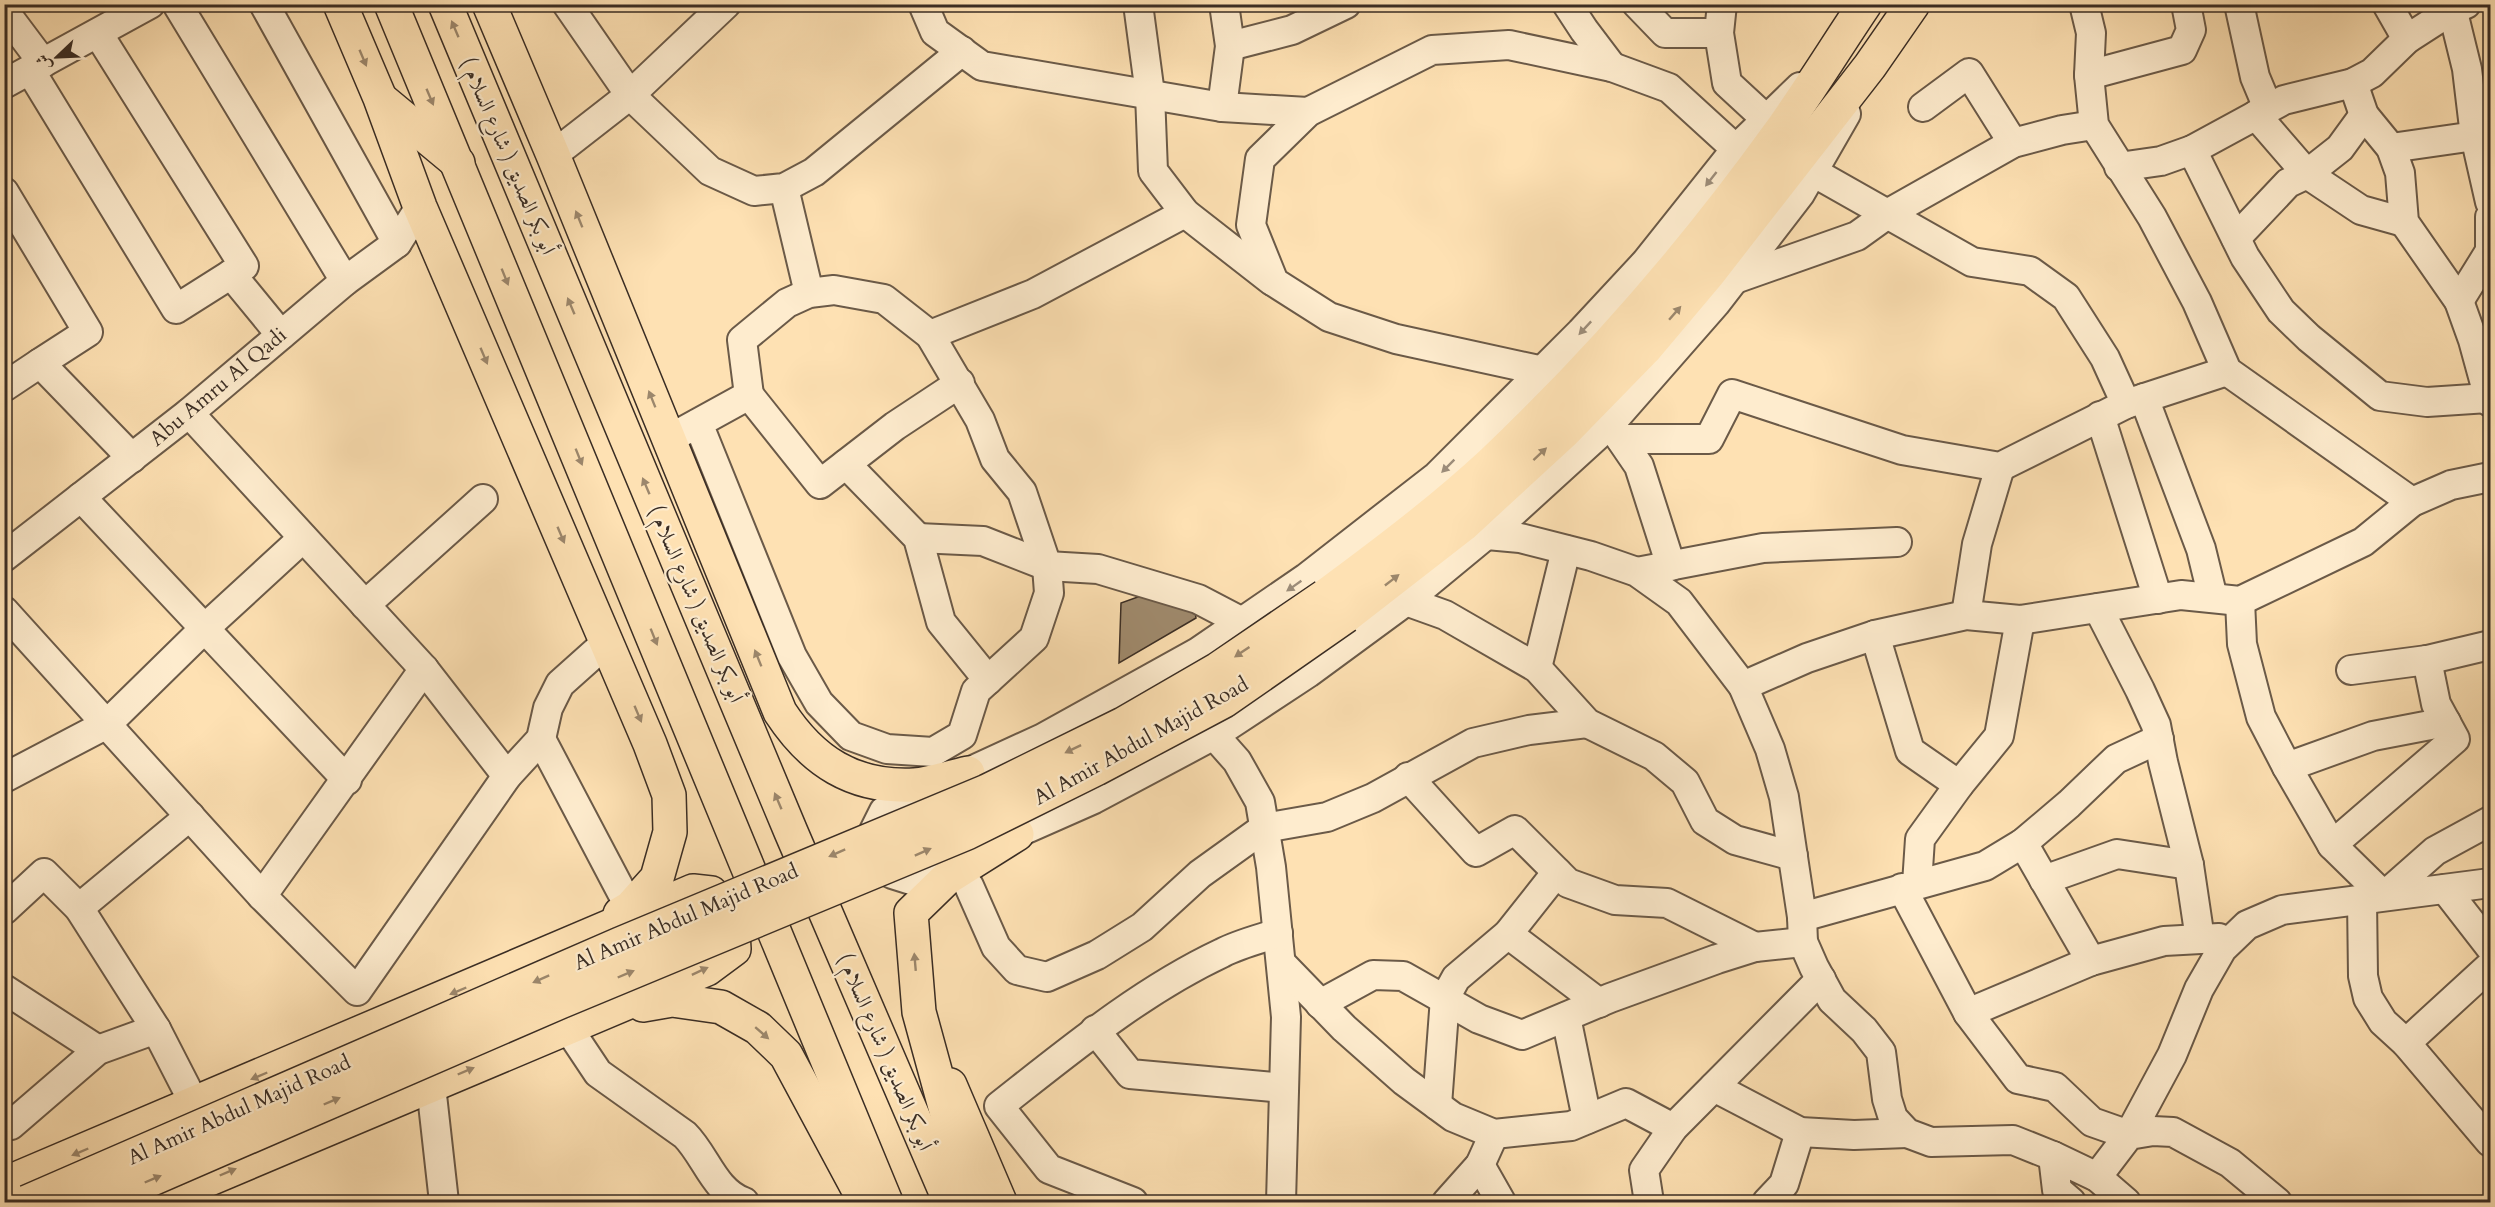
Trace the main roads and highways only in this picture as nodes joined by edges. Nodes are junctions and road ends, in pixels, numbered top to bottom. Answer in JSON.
{"nodes":[{"id":1,"x":340,"y":4,"type":"edge"},
{"id":2,"x":391,"y":4,"type":"edge"},
{"id":3,"x":445,"y":4,"type":"edge"},
{"id":4,"x":1865,"y":4,"type":"edge"},
{"id":5,"x":1913,"y":4,"type":"edge"},
{"id":6,"x":489,"y":6,"type":"edge"},
{"id":7,"x":380,"y":98,"type":"junction"},
{"id":8,"x":485,"y":101,"type":"junction"},
{"id":9,"x":458,"y":164,"type":"junction"},
{"id":10,"x":1335,"y":606,"type":"junction"},
{"id":11,"x":968,"y":774,"type":"road end"},
{"id":12,"x":1017,"y":834,"type":"road end"},
{"id":13,"x":589,"y":935,"type":"junction"},
{"id":14,"x":608,"y":1011,"type":"junction"},
{"id":15,"x":919,"y":1012,"type":"junction"},
{"id":16,"x":786,"y":1055,"type":"junction"},
{"id":17,"x":4,"y":1184,"type":"edge"},
{"id":18,"x":27,"y":1203,"type":"edge"},
{"id":19,"x":99,"y":1203,"type":"edge"},
{"id":20,"x":155,"y":1203,"type":"edge"},
{"id":21,"x":842,"y":1203,"type":"edge"},
{"id":22,"x":866,"y":1203,"type":"edge"},
{"id":23,"x":886,"y":1203,"type":"edge"},
{"id":24,"x":950,"y":1203,"type":"edge"},
{"id":25,"x":971,"y":1203,"type":"edge"},
{"id":26,"x":1000,"y":1203,"type":"edge"}],
"edges":[{"from":1,"to":7,"type":"main road","one_way":true},
{"from":2,"to":9,"type":"main road","one_way":true},
{"from":8,"to":3,"type":"main road","name":"( شارع السلام ) أبو بكر الصديق","one_way":true},
{"from":4,"to":10,"type":"main road"},
{"from":10,"to":5,"type":"main road","one_way":true},
{"from":6,"to":8,"type":"main road"},
{"from":11,"to":6,"type":"main road","one_way":true},
{"from":7,"to":9,"type":"main road"},
{"from":7,"to":13,"type":"main road","one_way":true},
{"from":24,"to":8,"type":"main road","name":"( شارع السلام ) أبو بكر الصديق","one_way":true},
{"from":9,"to":23,"type":"main road","one_way":true},
{"from":10,"to":18,"type":"main road","name":"Al Amir Abdul Majid Road","one_way":true,"bridge":true},
{"from":19,"to":10,"type":"main road","name":"Al Amir Abdul Majid Road","one_way":true,"bridge":true},
{"from":15,"to":12,"type":"main road","one_way":true},
{"from":14,"to":13,"type":"main road","one_way":true},
{"from":13,"to":17,"type":"main road","one_way":true},
{"from":14,"to":16,"type":"main road","one_way":true},
{"from":20,"to":14,"type":"main road","one_way":true},
{"from":15,"to":25,"type":"main road"},
{"from":15,"to":26,"type":"main road"},
{"from":16,"to":21,"type":"main road"},
{"from":16,"to":22,"type":"main road"}]}
